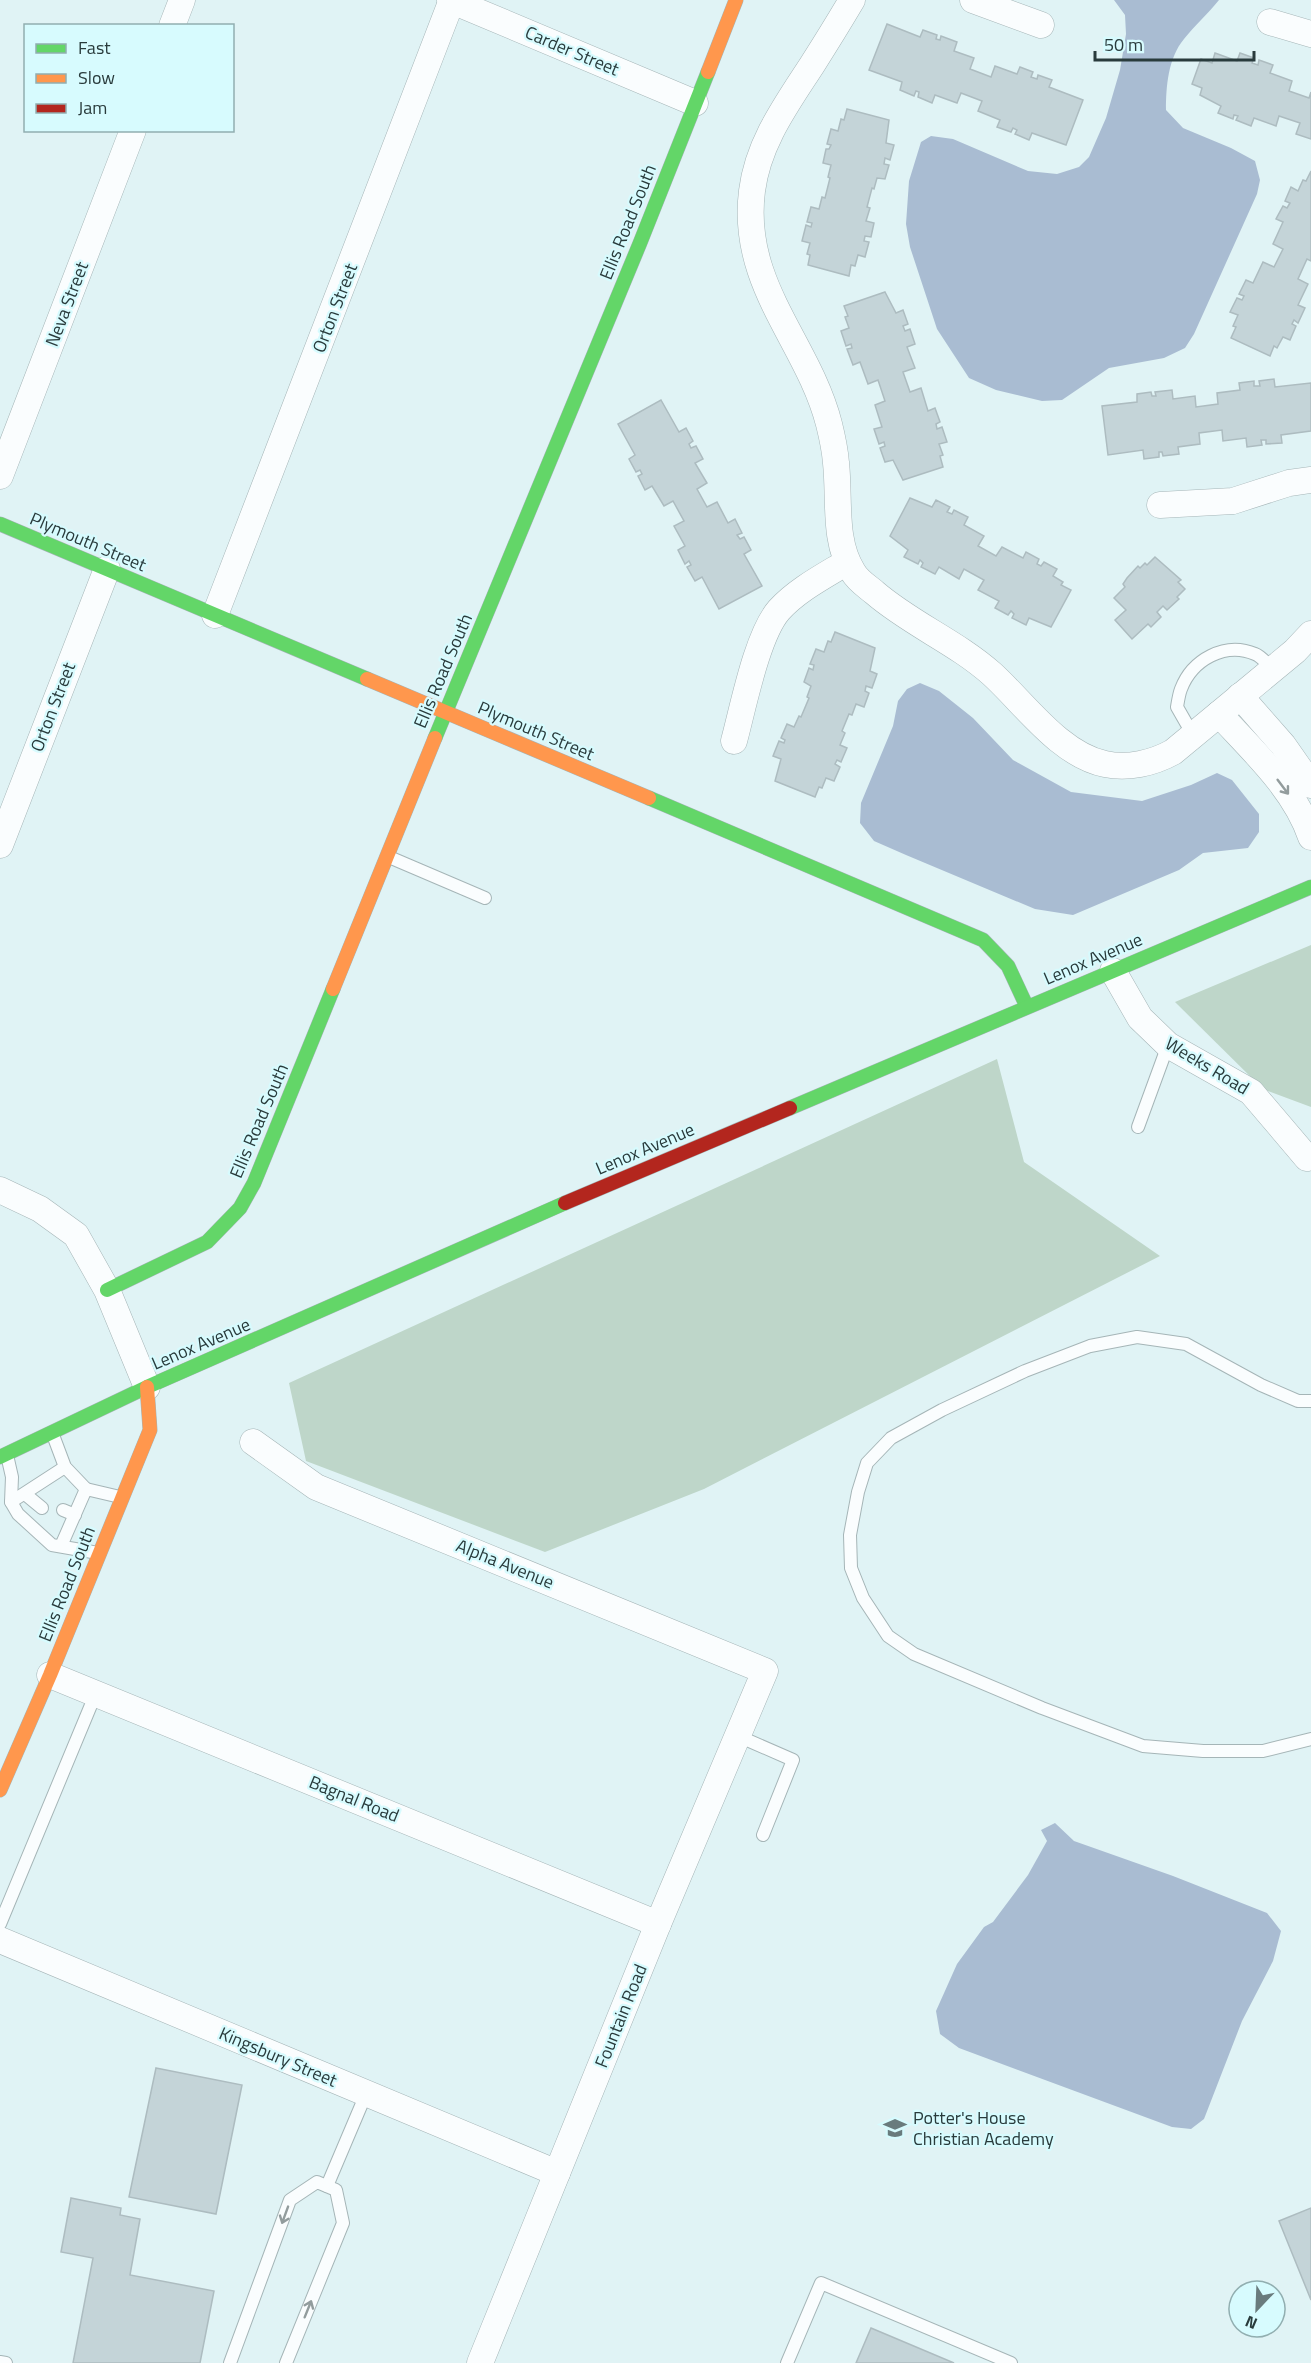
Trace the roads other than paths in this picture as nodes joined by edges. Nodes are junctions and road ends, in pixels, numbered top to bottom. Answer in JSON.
{"nodes":[{"id":1,"x":182,"y":0,"type":"edge"},
{"id":2,"x":451,"y":0,"type":"edge"},
{"id":3,"x":736,"y":0,"type":"edge"},
{"id":4,"x":852,"y":0,"type":"edge"},
{"id":5,"x":973,"y":0,"type":"edge"},
{"id":6,"x":1270,"y":22,"type":"dead end"},
{"id":7,"x":173,"y":24,"type":"edge"},
{"id":8,"x":1041,"y":25,"type":"dead end"},
{"id":9,"x":1311,"y":34,"type":"edge"},
{"id":10,"x":695,"y":103,"type":"junction"},
{"id":11,"x":132,"y":132,"type":"edge"},
{"id":12,"x":0,"y":476,"type":"edge"},
{"id":13,"x":1311,"y":480,"type":"edge"},
{"id":14,"x":1160,"y":505,"type":"dead end"},
{"id":15,"x":0,"y":524,"type":"edge"},
{"id":16,"x":847,"y":562,"type":"junction"},
{"id":17,"x":107,"y":569,"type":"junction"},
{"id":18,"x":215,"y":615,"type":"junction"},
{"id":19,"x":1311,"y":634,"type":"edge"},
{"id":20,"x":1273,"y":669,"type":"junction"},
{"id":21,"x":1240,"y":696,"type":"junction"},
{"id":22,"x":445,"y":712,"type":"junction"},
{"id":23,"x":1219,"y":714,"type":"junction"},
{"id":24,"x":1193,"y":735,"type":"junction"},
{"id":25,"x":734,"y":741,"type":"dead end"},
{"id":26,"x":1311,"y":785,"type":"edge"},
{"id":27,"x":1311,"y":837,"type":"edge"},
{"id":28,"x":0,"y":845,"type":"edge"},
{"id":29,"x":387,"y":856,"type":"junction"},
{"id":30,"x":1311,"y":886,"type":"edge"},
{"id":31,"x":485,"y":898,"type":"dead end"},
{"id":32,"x":1113,"y":971,"type":"junction"},
{"id":33,"x":1027,"y":1007,"type":"junction"},
{"id":34,"x":1168,"y":1045,"type":"junction"},
{"id":35,"x":1138,"y":1127,"type":"dead end"},
{"id":36,"x":1307,"y":1158,"type":"dead end"},
{"id":37,"x":0,"y":1190,"type":"edge"},
{"id":38,"x":107,"y":1290,"type":"junction"},
{"id":39,"x":147,"y":1387,"type":"junction"},
{"id":40,"x":1311,"y":1401,"type":"edge"},
{"id":41,"x":52,"y":1433,"type":"junction"},
{"id":42,"x":253,"y":1443,"type":"dead end"},
{"id":43,"x":3,"y":1456,"type":"edge"},
{"id":44,"x":65,"y":1467,"type":"junction"},
{"id":45,"x":86,"y":1489,"type":"junction"},
{"id":46,"x":25,"y":1494,"type":"junction"},
{"id":47,"x":122,"y":1497,"type":"junction"},
{"id":48,"x":11,"y":1502,"type":"junction"},
{"id":49,"x":42,"y":1508,"type":"dead end"},
{"id":50,"x":61,"y":1546,"type":"junction"},
{"id":51,"x":99,"y":1553,"type":"junction"},
{"id":52,"x":765,"y":1671,"type":"joint"},
{"id":53,"x":50,"y":1674,"type":"junction"},
{"id":54,"x":96,"y":1693,"type":"junction"},
{"id":55,"x":738,"y":1736,"type":"junction"},
{"id":56,"x":1311,"y":1739,"type":"edge"},
{"id":57,"x":0,"y":1790,"type":"edge"},
{"id":58,"x":762,"y":1835,"type":"dead end"},
{"id":59,"x":0,"y":1924,"type":"edge"},
{"id":60,"x":658,"y":1924,"type":"junction"},
{"id":61,"x":0,"y":1940,"type":"edge"},
{"id":62,"x":366,"y":2094,"type":"junction"},
{"id":63,"x":557,"y":2173,"type":"junction"},
{"id":64,"x":327,"y":2186,"type":"junction"},
{"id":65,"x":0,"y":2362,"type":"edge"},
{"id":66,"x":6,"y":2363,"type":"edge"},
{"id":67,"x":231,"y":2363,"type":"edge"},
{"id":68,"x":286,"y":2363,"type":"edge"},
{"id":69,"x":480,"y":2363,"type":"edge"},
{"id":70,"x":787,"y":2363,"type":"edge"},
{"id":71,"x":1011,"y":2363,"type":"edge"}],
"edges":[{"from":1,"to":7,"type":"street"},
{"from":2,"to":10,"type":"street","name":"Carder Street"},
{"from":2,"to":18,"type":"street","name":"Orton Street"},
{"from":3,"to":10,"type":"street","name":"Ellis Road South"},
{"from":4,"to":16,"type":"street"},
{"from":5,"to":8,"type":"street"},
{"from":6,"to":9,"type":"street"},
{"from":10,"to":22,"type":"street","name":"Ellis Road South"},
{"from":11,"to":12,"type":"street","name":"Neva Street"},
{"from":13,"to":14,"type":"street"},
{"from":15,"to":17,"type":"street","name":"Plymouth Street"},
{"from":16,"to":24,"type":"street"},
{"from":16,"to":25,"type":"street"},
{"from":17,"to":18,"type":"street","name":"Plymouth Street"},
{"from":17,"to":28,"type":"street","name":"Orton Street"},
{"from":18,"to":22,"type":"street","name":"Plymouth Street"},
{"from":19,"to":20,"type":"street"},
{"from":20,"to":21,"type":"street"},
{"from":20,"to":24,"type":"lane"},
{"from":21,"to":23,"type":"street"},
{"from":21,"to":26,"type":"street"},
{"from":22,"to":29,"type":"street","name":"Ellis Road South"},
{"from":22,"to":33,"type":"street","name":"Plymouth Street"},
{"from":23,"to":24,"type":"street"},
{"from":23,"to":27,"type":"street","one_way":true},
{"from":29,"to":31,"type":"lane"},
{"from":29,"to":38,"type":"street","name":"Ellis Road South"},
{"from":30,"to":32,"type":"street","name":"Lenox Avenue"},
{"from":32,"to":33,"type":"street","name":"Lenox Avenue"},
{"from":32,"to":34,"type":"street","name":"Weeks Road"},
{"from":33,"to":39,"type":"street","name":"Lenox Avenue"},
{"from":34,"to":35,"type":"lane"},
{"from":34,"to":36,"type":"street","name":"Weeks Road"},
{"from":37,"to":38,"type":"street"},
{"from":38,"to":39,"type":"street"},
{"from":39,"to":41,"type":"street","name":"Lenox Avenue"},
{"from":39,"to":47,"type":"street","name":"Ellis Road South"},
{"from":40,"to":56,"type":"lane"},
{"from":41,"to":43,"type":"street","name":"Lenox Avenue"},
{"from":41,"to":44,"type":"lane"},
{"from":42,"to":52,"type":"street","name":"Alpha Avenue"},
{"from":43,"to":48,"type":"lane"},
{"from":44,"to":45,"type":"lane"},
{"from":44,"to":46,"type":"lane"},
{"from":45,"to":47,"type":"lane"},
{"from":45,"to":50,"type":"lane"},
{"from":46,"to":48,"type":"lane"},
{"from":46,"to":49,"type":"lane"},
{"from":47,"to":51,"type":"street","name":"Ellis Road South"},
{"from":48,"to":50,"type":"lane"},
{"from":50,"to":51,"type":"lane"},
{"from":51,"to":53,"type":"street","name":"Ellis Road South"},
{"from":52,"to":55,"type":"street","name":"Fountain Road"},
{"from":53,"to":54,"type":"street","name":"Bagnal Road"},
{"from":53,"to":57,"type":"street","name":"Ellis Road South"},
{"from":54,"to":59,"type":"lane"},
{"from":54,"to":60,"type":"street","name":"Bagnal Road"},
{"from":55,"to":58,"type":"lane"},
{"from":55,"to":60,"type":"street","name":"Fountain Road"},
{"from":60,"to":63,"type":"street","name":"Fountain Road"},
{"from":61,"to":62,"type":"street","name":"Kingsbury Street"},
{"from":62,"to":63,"type":"street","name":"Kingsbury Street"},
{"from":62,"to":64,"type":"lane"},
{"from":63,"to":69,"type":"street","name":"Fountain Road"},
{"from":64,"to":67,"type":"lane","one_way":true},
{"from":68,"to":64,"type":"lane","one_way":true},
{"from":65,"to":66,"type":"lane"},
{"from":70,"to":71,"type":"lane"}]}
